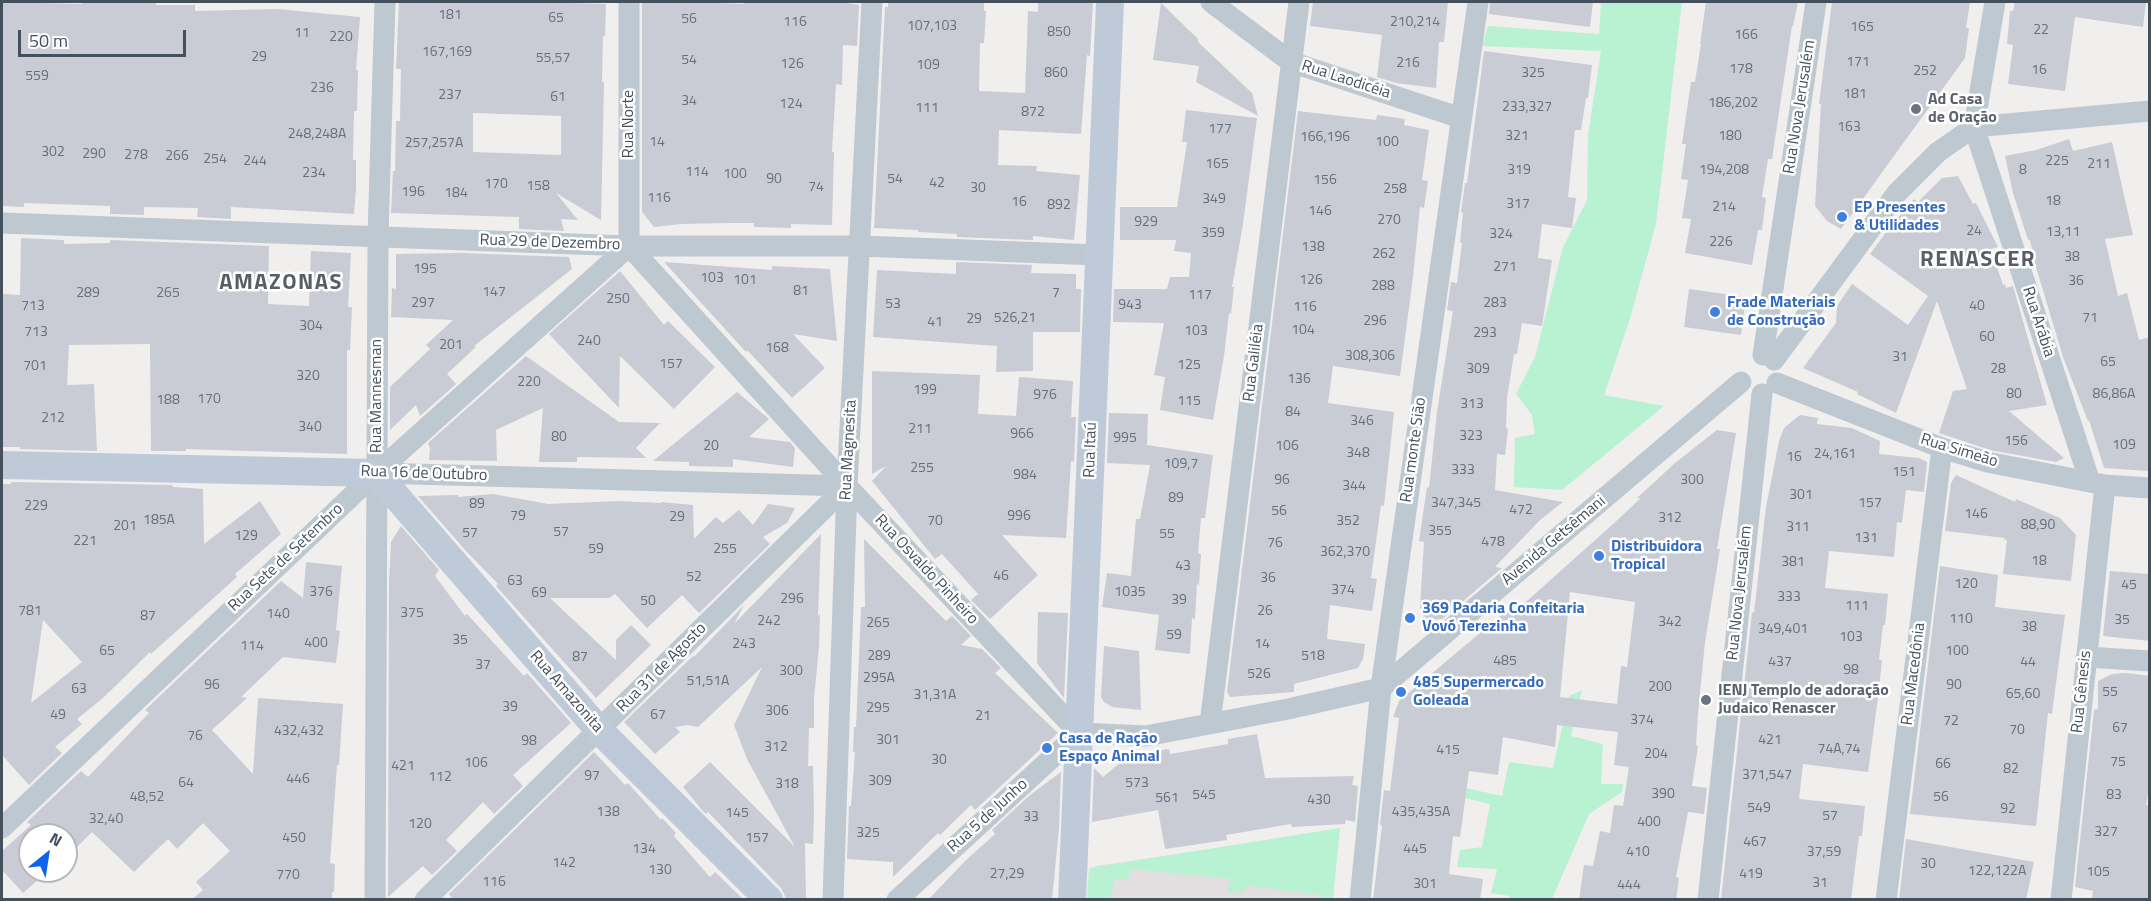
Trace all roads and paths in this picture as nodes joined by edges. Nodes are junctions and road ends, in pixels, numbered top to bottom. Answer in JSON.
{"nodes":[{"id":1,"x":385,"y":2,"type":"edge"},
{"id":2,"x":629,"y":2,"type":"edge"},
{"id":3,"x":872,"y":2,"type":"edge"},
{"id":4,"x":1110,"y":2,"type":"edge"},
{"id":5,"x":1211,"y":2,"type":"edge"},
{"id":6,"x":1299,"y":2,"type":"edge"},
{"id":7,"x":1478,"y":2,"type":"edge"},
{"id":8,"x":1816,"y":2,"type":"edge"},
{"id":9,"x":1995,"y":2,"type":"edge"},
{"id":10,"x":1291,"y":63,"type":"junction"},
{"id":11,"x":2150,"y":111,"type":"edge"},
{"id":12,"x":1461,"y":118,"type":"junction"},
{"id":13,"x":1974,"y":127,"type":"junction"},
{"id":14,"x":2,"y":223,"type":"edge"},
{"id":15,"x":378,"y":236,"type":"junction"},
{"id":16,"x":629,"y":246,"type":"junction"},
{"id":17,"x":860,"y":246,"type":"junction"},
{"id":18,"x":1099,"y":255,"type":"junction"},
{"id":19,"x":1768,"y":357,"type":"junction"},
{"id":20,"x":1741,"y":382,"type":"junction"},
{"id":21,"x":1769,"y":389,"type":"junction"},
{"id":22,"x":1942,"y":447,"type":"junction"},
{"id":23,"x":2,"y":465,"type":"edge"},
{"id":24,"x":376,"y":473,"type":"junction"},
{"id":25,"x":2098,"y":484,"type":"junction"},
{"id":26,"x":847,"y":486,"type":"junction"},
{"id":27,"x":2150,"y":488,"type":"edge"},
{"id":28,"x":2086,"y":657,"type":"junction"},
{"id":29,"x":2150,"y":661,"type":"edge"},
{"id":30,"x":1381,"y":688,"type":"junction"},
{"id":31,"x":1210,"y":724,"type":"junction"},
{"id":32,"x":599,"y":730,"type":"junction"},
{"id":33,"x":1079,"y":733,"type":"junction"},
{"id":34,"x":2,"y":828,"type":"edge"},
{"id":35,"x":375,"y":900,"type":"edge"},
{"id":36,"x":425,"y":900,"type":"edge"},
{"id":37,"x":769,"y":900,"type":"edge"},
{"id":38,"x":833,"y":900,"type":"edge"},
{"id":39,"x":897,"y":900,"type":"edge"},
{"id":40,"x":1072,"y":900,"type":"edge"},
{"id":41,"x":1360,"y":900,"type":"edge"},
{"id":42,"x":1708,"y":900,"type":"edge"},
{"id":43,"x":1886,"y":900,"type":"edge"},
{"id":44,"x":2061,"y":900,"type":"edge"}],
"edges":[{"from":1,"to":15,"type":"street","name":"Rua Mannesman"},
{"from":2,"to":16,"type":"street","name":"Rua Norte"},
{"from":3,"to":17,"type":"street","name":"Rua Magnesita"},
{"from":4,"to":18,"type":"street","name":"Rua Itaú"},
{"from":5,"to":10,"type":"street","name":"Rua Laodicéia"},
{"from":6,"to":10,"type":"street","name":"Rua Galiléia"},
{"from":7,"to":12,"type":"street","name":"Rua monte Sião"},
{"from":8,"to":19,"type":"street","name":"Rua Nova Jerusalém"},
{"from":9,"to":13,"type":"street"},
{"from":10,"to":12,"type":"street","name":"Rua Laodicéia"},
{"from":10,"to":31,"type":"street","name":"Rua Galiléia"},
{"from":11,"to":13,"type":"street"},
{"from":12,"to":30,"type":"street","name":"Rua monte Sião"},
{"from":13,"to":19,"type":"street"},
{"from":13,"to":25,"type":"street","name":"Rua Arábia"},
{"from":14,"to":15,"type":"street","name":"Rua 29 de Dezembro"},
{"from":15,"to":16,"type":"street","name":"Rua 29 de Dezembro"},
{"from":15,"to":24,"type":"street","name":"Rua Mannesman"},
{"from":16,"to":17,"type":"street","name":"Rua 29 de Dezembro"},
{"from":16,"to":24,"type":"street","name":"Rua Sete de Setembro"},
{"from":16,"to":26,"type":"street","name":"Rua Osvaldo Pinheiro"},
{"from":17,"to":18,"type":"street","name":"Rua 29 de Dezembro"},
{"from":17,"to":26,"type":"street","name":"Rua Magnesita"},
{"from":18,"to":33,"type":"street","name":"Rua Itaú"},
{"from":19,"to":20,"type":"street"},
{"from":19,"to":21,"type":"street"},
{"from":20,"to":21,"type":"street"},
{"from":20,"to":30,"type":"street","name":"Avenida Getsêmani"},
{"from":21,"to":22,"type":"street","name":"Rua Simeão"},
{"from":21,"to":42,"type":"street","name":"Rua Nova Jerusalém"},
{"from":22,"to":25,"type":"street","name":"Rua Simeão"},
{"from":22,"to":43,"type":"street","name":"Rua Macedônia"},
{"from":23,"to":24,"type":"street","name":"Rua 16 de Outubro"},
{"from":24,"to":26,"type":"street","name":"Rua 16 de Outubro"},
{"from":24,"to":32,"type":"street","name":"Rua Amazonita"},
{"from":24,"to":34,"type":"street","name":"Rua Sete de Setembro"},
{"from":24,"to":35,"type":"street","name":"Rua Mannesman"},
{"from":25,"to":27,"type":"street","name":"Rua Simeão"},
{"from":25,"to":28,"type":"street","name":"Rua Gênesis"},
{"from":26,"to":32,"type":"street","name":"Rua 31 de Agosto"},
{"from":26,"to":33,"type":"street","name":"Rua Osvaldo Pinheiro"},
{"from":26,"to":38,"type":"street","name":"Rua Magnesita"},
{"from":28,"to":29,"type":"street"},
{"from":28,"to":44,"type":"street","name":"Rua Gênesis"},
{"from":30,"to":31,"type":"street","name":"Avenida Getsêmani"},
{"from":30,"to":41,"type":"street","name":"Rua monte Sião"},
{"from":31,"to":33,"type":"street","name":"Avenida Getsêmani"},
{"from":32,"to":36,"type":"street","name":"Rua 31 de Agosto"},
{"from":32,"to":37,"type":"street","name":"Rua Amazonita"},
{"from":33,"to":39,"type":"street","name":"Rua 5 de Junho"},
{"from":33,"to":40,"type":"street","name":"Rua Itaú"}]}
